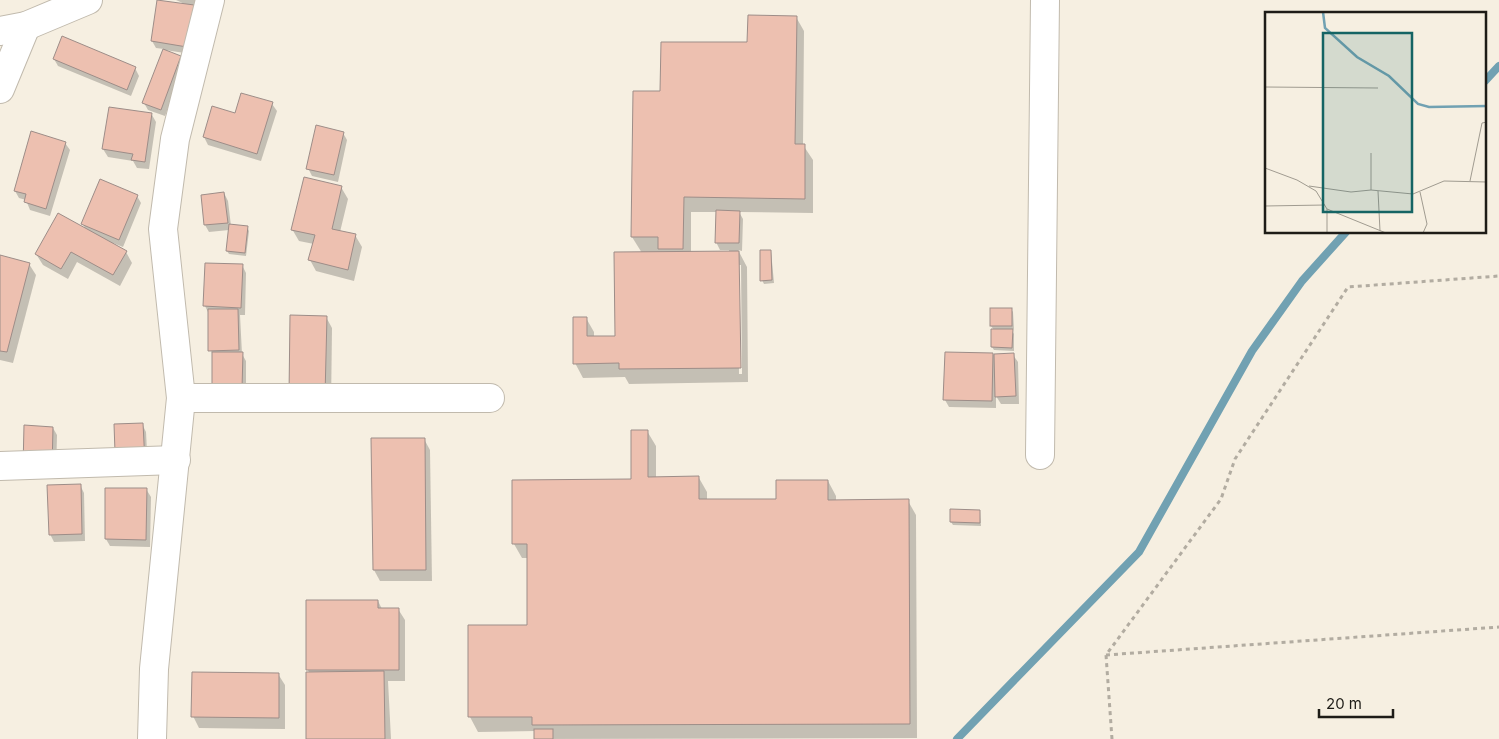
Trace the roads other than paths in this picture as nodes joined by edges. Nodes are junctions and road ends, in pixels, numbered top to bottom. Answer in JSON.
{"nodes":[{"id":1,"x":88,"y":0,"type":"edge"},
{"id":2,"x":210,"y":0,"type":"edge"},
{"id":3,"x":1045,"y":0,"type":"edge"},
{"id":4,"x":56,"y":7,"type":"edge"},
{"id":5,"x":13,"y":29,"type":"edge"},
{"id":6,"x":0,"y":88,"type":"edge"},
{"id":7,"x":181,"y":398,"type":"junction"},
{"id":8,"x":490,"y":398,"type":"dead end"},
{"id":9,"x":1040,"y":455,"type":"dead end"},
{"id":10,"x":176,"y":460,"type":"junction"},
{"id":11,"x":0,"y":466,"type":"edge"},
{"id":12,"x":152,"y":739,"type":"edge"}],
"edges":[{"from":1,"to":4,"type":"street"},
{"from":2,"to":7,"type":"street"},
{"from":3,"to":9,"type":"street"},
{"from":4,"to":5,"type":"street"},
{"from":5,"to":6,"type":"street"},
{"from":7,"to":8,"type":"street"},
{"from":7,"to":10,"type":"street"},
{"from":10,"to":11,"type":"street"},
{"from":10,"to":12,"type":"street"}]}
